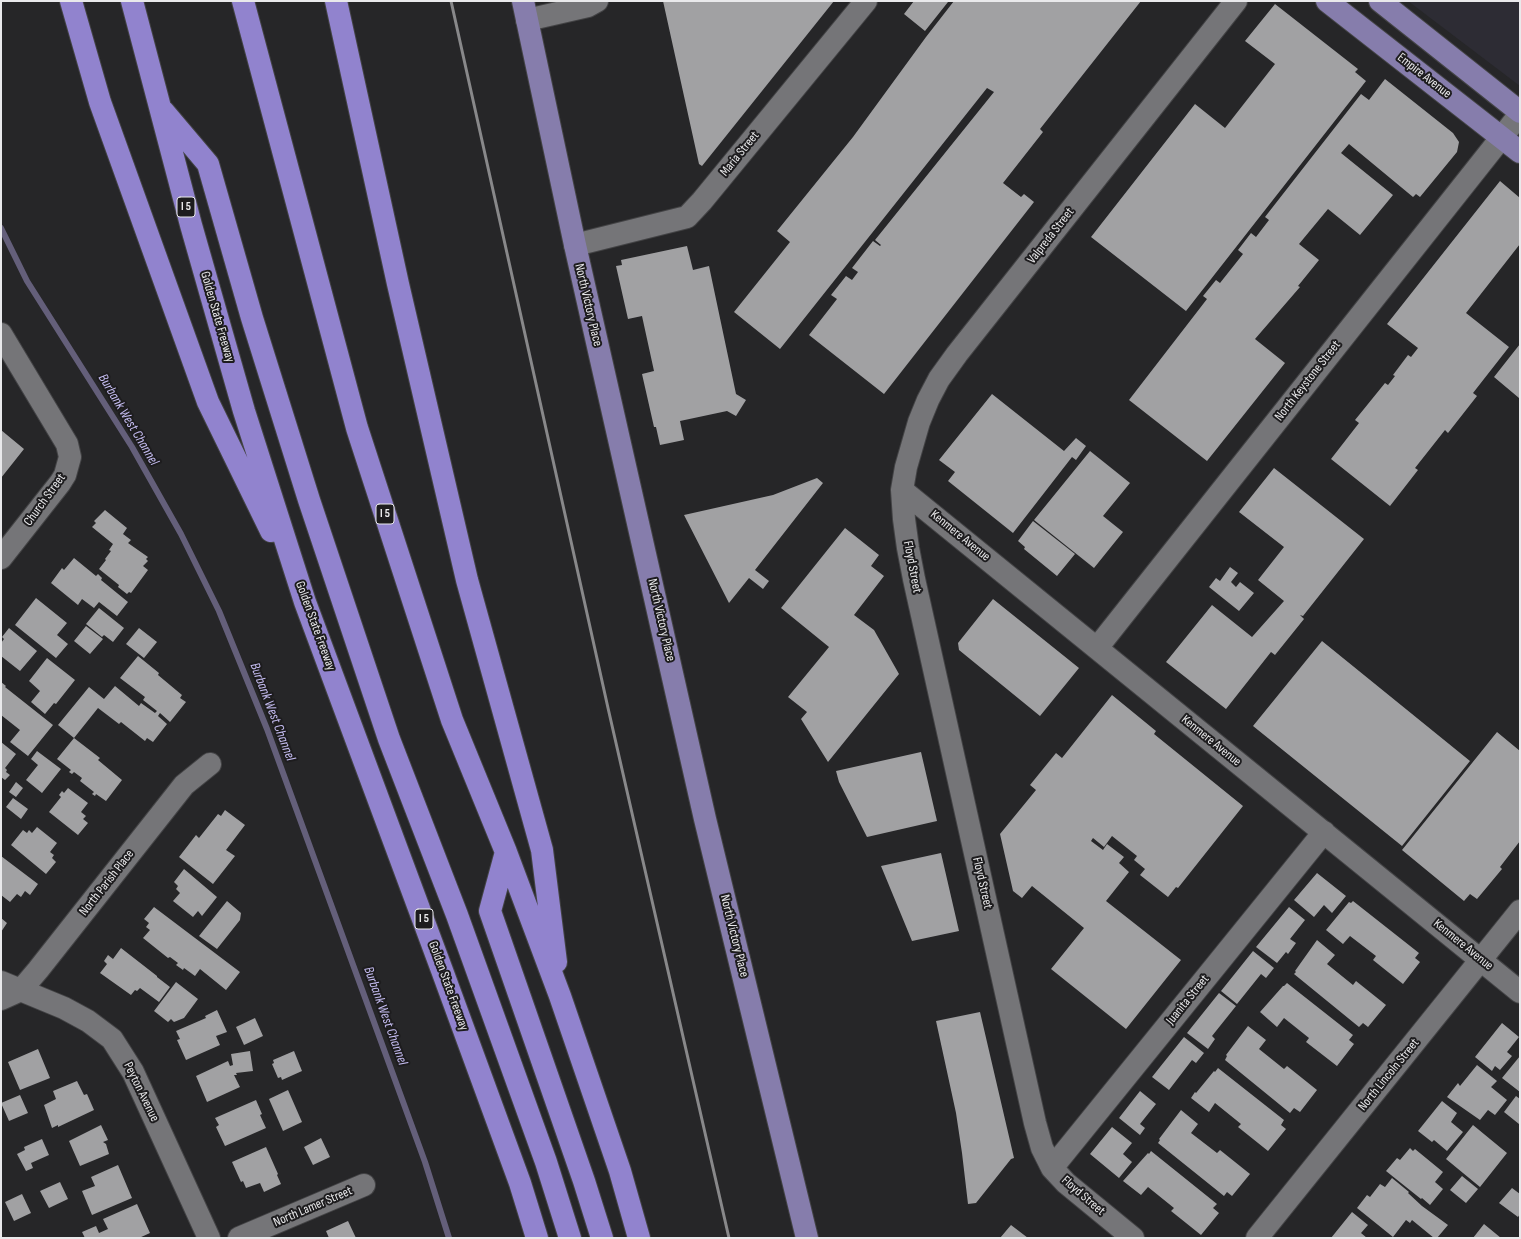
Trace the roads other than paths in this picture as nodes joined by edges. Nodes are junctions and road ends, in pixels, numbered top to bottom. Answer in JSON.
{"nodes":[{"id":1,"x":71,"y":1,"type":"edge"},
{"id":2,"x":132,"y":1,"type":"edge"},
{"id":3,"x":243,"y":1,"type":"edge"},
{"id":4,"x":336,"y":1,"type":"edge"},
{"id":5,"x":597,"y":1,"type":"edge"},
{"id":6,"x":866,"y":1,"type":"edge"},
{"id":7,"x":1236,"y":1,"type":"edge"},
{"id":8,"x":1327,"y":1,"type":"edge"},
{"id":9,"x":1380,"y":1,"type":"edge"},
{"id":10,"x":525,"y":11,"type":"edge"},
{"id":11,"x":160,"y":107,"type":"junction"},
{"id":12,"x":1520,"y":113,"type":"edge"},
{"id":13,"x":1502,"y":137,"type":"junction"},
{"id":14,"x":1520,"y":152,"type":"edge"},
{"id":15,"x":575,"y":245,"type":"junction"},
{"id":16,"x":1,"y":334,"type":"edge"},
{"id":17,"x":902,"y":490,"type":"junction"},
{"id":18,"x":1,"y":558,"type":"edge"},
{"id":19,"x":305,"y":602,"type":"junction"},
{"id":20,"x":1097,"y":648,"type":"junction"},
{"id":21,"x":210,"y":764,"type":"dead end"},
{"id":22,"x":1324,"y":832,"type":"junction"},
{"id":23,"x":506,"y":852,"type":"junction"},
{"id":24,"x":1520,"y":911,"type":"edge"},
{"id":25,"x":1482,"y":960,"type":"junction"},
{"id":26,"x":11,"y":986,"type":"edge"},
{"id":27,"x":1520,"y":992,"type":"edge"},
{"id":28,"x":560,"y":996,"type":"junction"},
{"id":29,"x":1,"y":1000,"type":"edge"},
{"id":30,"x":1052,"y":1168,"type":"junction"},
{"id":31,"x":364,"y":1185,"type":"dead end"},
{"id":32,"x":209,"y":1238,"type":"edge"},
{"id":33,"x":239,"y":1238,"type":"edge"},
{"id":34,"x":537,"y":1238,"type":"edge"},
{"id":35,"x":570,"y":1238,"type":"edge"},
{"id":36,"x":602,"y":1238,"type":"edge"},
{"id":37,"x":639,"y":1238,"type":"edge"},
{"id":38,"x":807,"y":1238,"type":"edge"},
{"id":39,"x":1133,"y":1238,"type":"edge"},
{"id":40,"x":1257,"y":1238,"type":"edge"}],
"edges":[{"from":1,"to":19,"type":"highway"},
{"from":2,"to":11,"type":"highway","name":"Golden State Freeway","number":"I 5"},
{"from":3,"to":23,"type":"highway","number":"I 5"},
{"from":4,"to":28,"type":"highway"},
{"from":5,"to":10,"type":"street"},
{"from":6,"to":15,"type":"street","name":"Maria Street"},
{"from":7,"to":17,"type":"street","name":"Valpreda Street"},
{"from":8,"to":13,"type":"main road","name":"Empire Avenue"},
{"from":9,"to":12,"type":"main road"},
{"from":10,"to":15,"type":"main road","name":"North Victory Place"},
{"from":11,"to":19,"type":"highway","name":"Golden State Freeway","number":"I 5"},
{"from":11,"to":35,"type":"highway"},
{"from":12,"to":13,"type":"street","name":"North Keystone Street"},
{"from":13,"to":14,"type":"main road","name":"Empire Avenue"},
{"from":13,"to":20,"type":"street","name":"North Keystone Street"},
{"from":15,"to":38,"type":"main road","name":"North Victory Place"},
{"from":16,"to":18,"type":"street","name":"Church Street"},
{"from":17,"to":20,"type":"street","name":"Kenmere Avenue"},
{"from":17,"to":30,"type":"street","name":"Floyd Street"},
{"from":19,"to":34,"type":"highway","name":"Golden State Freeway","number":"I 5"},
{"from":20,"to":22,"type":"street","name":"Kenmere Avenue"},
{"from":21,"to":26,"type":"street","name":"North Parish Place"},
{"from":22,"to":25,"type":"street","name":"Kenmere Avenue"},
{"from":22,"to":30,"type":"street","name":"Juanita Street"},
{"from":23,"to":28,"type":"highway","number":"I 5"},
{"from":23,"to":36,"type":"highway"},
{"from":24,"to":25,"type":"street","name":"North Lincoln Street"},
{"from":25,"to":27,"type":"street","name":"Kenmere Avenue"},
{"from":25,"to":40,"type":"street","name":"North Lincoln Street"},
{"from":26,"to":29,"type":"street","name":"North Parish Place"},
{"from":26,"to":32,"type":"street","name":"Peyton Avenue"},
{"from":28,"to":37,"type":"highway","number":"I 5"},
{"from":30,"to":39,"type":"street","name":"Floyd Street"},
{"from":31,"to":33,"type":"street","name":"North Lamer Street"}]}
